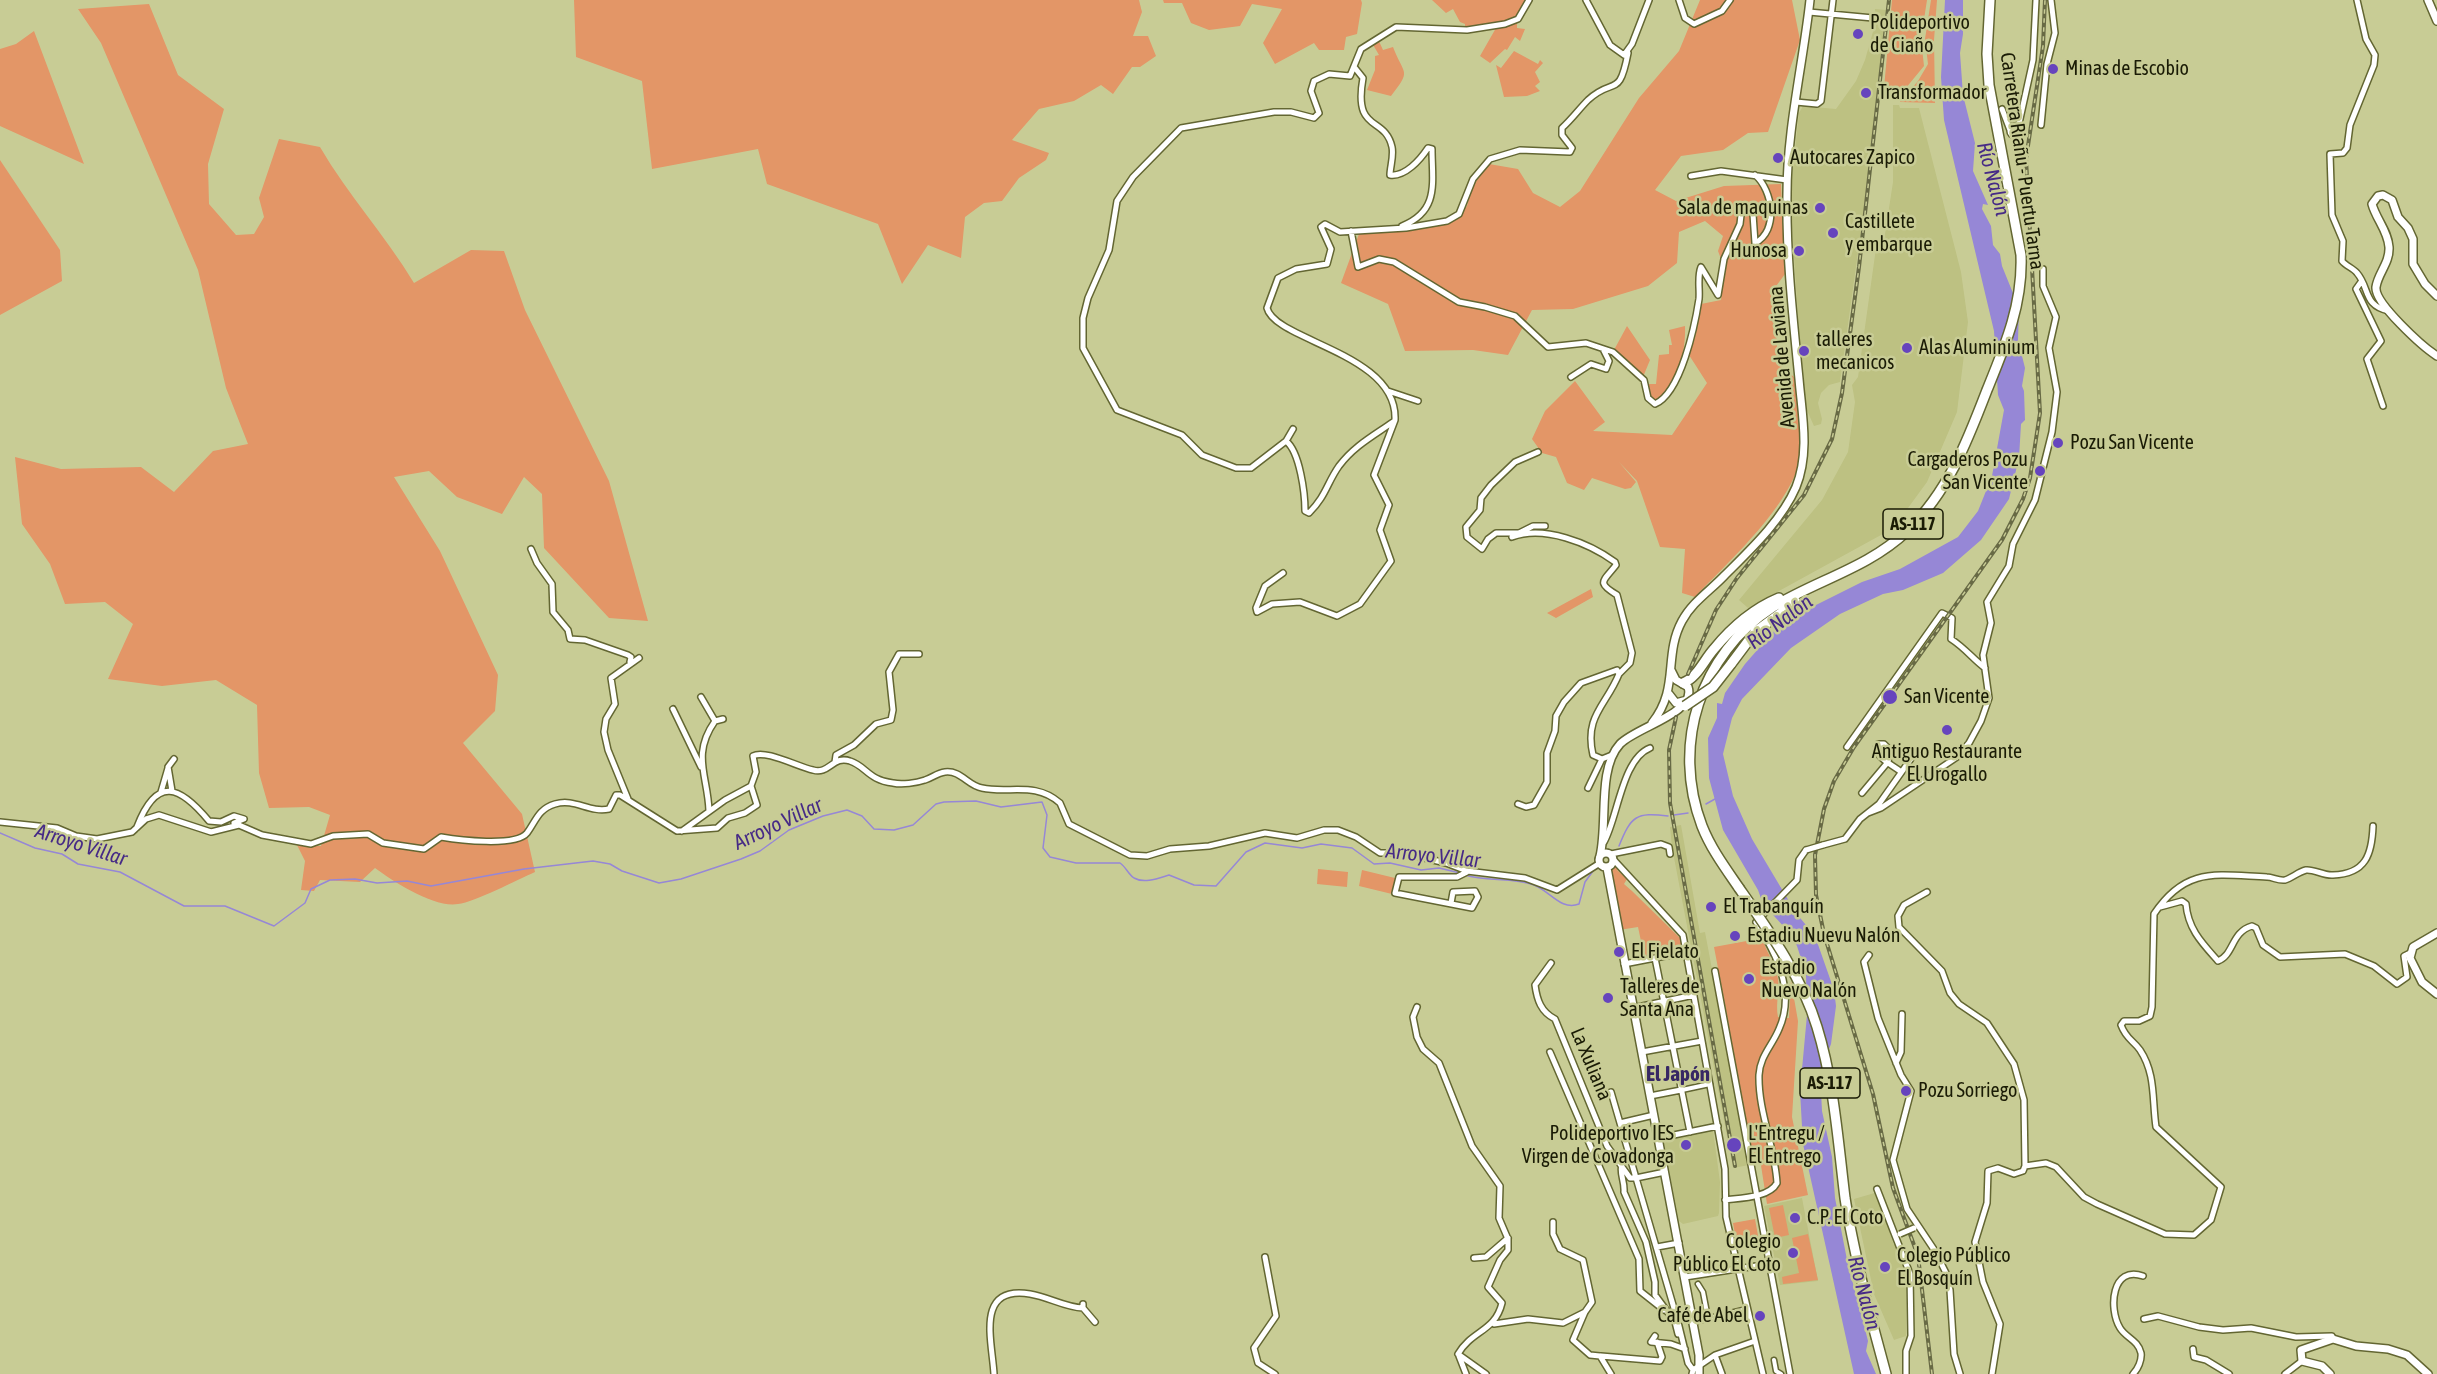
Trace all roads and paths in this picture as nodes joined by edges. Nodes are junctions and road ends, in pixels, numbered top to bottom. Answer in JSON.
{"nodes":[{"id":1,"x":1529,"y":0,"type":"edge"},
{"id":2,"x":1586,"y":0,"type":"edge"},
{"id":3,"x":1649,"y":0,"type":"edge"},
{"id":4,"x":1679,"y":0,"type":"edge"},
{"id":5,"x":1730,"y":0,"type":"edge"},
{"id":6,"x":1810,"y":0,"type":"edge"},
{"id":7,"x":1833,"y":0,"type":"edge"},
{"id":8,"x":1990,"y":0,"type":"edge"},
{"id":9,"x":2036,"y":0,"type":"edge"},
{"id":10,"x":2052,"y":0,"type":"edge"},
{"id":11,"x":2357,"y":0,"type":"edge"},
{"id":12,"x":2428,"y":0,"type":"edge"},
{"id":13,"x":1809,"y":12,"type":"junction"},
{"id":14,"x":1831,"y":14,"type":"junction"},
{"id":15,"x":1874,"y":18,"type":"dead end"},
{"id":16,"x":2437,"y":21,"type":"edge"},
{"id":17,"x":1628,"y":53,"type":"junction"},
{"id":18,"x":1355,"y":68,"type":"junction"},
{"id":19,"x":1796,"y":102,"type":"junction"},
{"id":20,"x":2002,"y":109,"type":"dead end"},
{"id":21,"x":2041,"y":125,"type":"dead end"},
{"id":22,"x":1755,"y":175,"type":"junction"},
{"id":23,"x":1691,"y":176,"type":"dead end"},
{"id":24,"x":1787,"y":180,"type":"junction"},
{"id":25,"x":1392,"y":228,"type":"junction"},
{"id":26,"x":1351,"y":231,"type":"junction"},
{"id":27,"x":2043,"y":269,"type":"dead end"},
{"id":28,"x":2361,"y":282,"type":"junction"},
{"id":29,"x":2437,"y":296,"type":"edge"},
{"id":30,"x":2389,"y":311,"type":"junction"},
{"id":31,"x":1603,"y":349,"type":"junction"},
{"id":32,"x":2437,"y":356,"type":"edge"},
{"id":33,"x":1571,"y":377,"type":"dead end"},
{"id":34,"x":1386,"y":390,"type":"junction"},
{"id":35,"x":1418,"y":401,"type":"dead end"},
{"id":36,"x":2383,"y":406,"type":"dead end"},
{"id":37,"x":1393,"y":422,"type":"junction"},
{"id":38,"x":1293,"y":429,"type":"dead end"},
{"id":39,"x":1286,"y":441,"type":"junction"},
{"id":40,"x":1538,"y":452,"type":"dead end"},
{"id":41,"x":1545,"y":526,"type":"dead end"},
{"id":42,"x":1519,"y":534,"type":"junction"},
{"id":43,"x":1512,"y":537,"type":"dead end"},
{"id":44,"x":531,"y":549,"type":"dead end"},
{"id":45,"x":1849,"y":572,"type":"junction"},
{"id":46,"x":1282,"y":573,"type":"dead end"},
{"id":47,"x":1830,"y":580,"type":"junction"},
{"id":48,"x":919,"y":654,"type":"dead end"},
{"id":49,"x":639,"y":658,"type":"dead end"},
{"id":50,"x":630,"y":662,"type":"junction"},
{"id":51,"x":1985,"y":668,"type":"junction"},
{"id":52,"x":1671,"y":669,"type":"junction"},
{"id":53,"x":1619,"y":674,"type":"junction"},
{"id":54,"x":1682,"y":683,"type":"junction"},
{"id":55,"x":1669,"y":691,"type":"junction"},
{"id":56,"x":701,"y":697,"type":"dead end"},
{"id":57,"x":1683,"y":703,"type":"junction"},
{"id":58,"x":673,"y":709,"type":"dead end"},
{"id":59,"x":723,"y":719,"type":"dead end"},
{"id":60,"x":715,"y":721,"type":"junction"},
{"id":61,"x":1652,"y":723,"type":"junction"},
{"id":62,"x":1847,"y":747,"type":"dead end"},
{"id":63,"x":1650,"y":748,"type":"dead end"},
{"id":64,"x":1915,"y":753,"type":"dead end"},
{"id":65,"x":1612,"y":755,"type":"junction"},
{"id":66,"x":174,"y":759,"type":"dead end"},
{"id":67,"x":1602,"y":759,"type":"junction"},
{"id":68,"x":835,"y":762,"type":"junction"},
{"id":69,"x":168,"y":767,"type":"junction"},
{"id":70,"x":702,"y":769,"type":"junction"},
{"id":71,"x":1900,"y":771,"type":"junction"},
{"id":72,"x":752,"y":786,"type":"junction"},
{"id":73,"x":1588,"y":788,"type":"dead end"},
{"id":74,"x":161,"y":792,"type":"junction"},
{"id":75,"x":172,"y":792,"type":"junction"},
{"id":76,"x":1862,"y":793,"type":"dead end"},
{"id":77,"x":629,"y":800,"type":"junction"},
{"id":78,"x":1518,"y":804,"type":"dead end"},
{"id":79,"x":710,"y":811,"type":"junction"},
{"id":80,"x":1868,"y":813,"type":"junction"},
{"id":81,"x":0,"y":822,"type":"edge"},
{"id":82,"x":2373,"y":826,"type":"dead end"},
{"id":83,"x":136,"y":829,"type":"junction"},
{"id":84,"x":223,"y":830,"type":"junction"},
{"id":85,"x":682,"y":831,"type":"junction"},
{"id":86,"x":1604,"y":838,"type":"junction"},
{"id":87,"x":1670,"y":854,"type":"dead end"},
{"id":88,"x":1609,"y":861,"type":"junction"},
{"id":89,"x":1466,"y":872,"type":"junction"},
{"id":90,"x":1926,"y":892,"type":"dead end"},
{"id":91,"x":1451,"y":903,"type":"junction"},
{"id":92,"x":2158,"y":908,"type":"junction"},
{"id":93,"x":2437,"y":933,"type":"edge"},
{"id":94,"x":1686,"y":952,"type":"junction"},
{"id":95,"x":2410,"y":953,"type":"junction"},
{"id":96,"x":1869,"y":955,"type":"dead end"},
{"id":97,"x":1655,"y":958,"type":"junction"},
{"id":98,"x":1551,"y":963,"type":"dead end"},
{"id":99,"x":1624,"y":964,"type":"junction"},
{"id":100,"x":1715,"y":971,"type":"dead end"},
{"id":101,"x":2437,"y":994,"type":"edge"},
{"id":102,"x":1694,"y":995,"type":"junction"},
{"id":103,"x":1663,"y":1002,"type":"junction"},
{"id":104,"x":1417,"y":1006,"type":"dead end"},
{"id":105,"x":1633,"y":1008,"type":"junction"},
{"id":106,"x":1902,"y":1014,"type":"dead end"},
{"id":107,"x":1702,"y":1041,"type":"junction"},
{"id":108,"x":1672,"y":1046,"type":"junction"},
{"id":109,"x":1550,"y":1052,"type":"dead end"},
{"id":110,"x":1642,"y":1052,"type":"junction"},
{"id":111,"x":1896,"y":1063,"type":"junction"},
{"id":112,"x":1710,"y":1084,"type":"junction"},
{"id":113,"x":1681,"y":1090,"type":"junction"},
{"id":114,"x":1611,"y":1092,"type":"dead end"},
{"id":115,"x":1650,"y":1096,"type":"junction"},
{"id":116,"x":1654,"y":1115,"type":"junction"},
{"id":117,"x":1620,"y":1123,"type":"junction"},
{"id":118,"x":1718,"y":1126,"type":"junction"},
{"id":119,"x":1690,"y":1132,"type":"junction"},
{"id":120,"x":1659,"y":1138,"type":"junction"},
{"id":121,"x":1622,"y":1164,"type":"junction"},
{"id":122,"x":2025,"y":1166,"type":"junction"},
{"id":123,"x":1665,"y":1172,"type":"junction"},
{"id":124,"x":1636,"y":1178,"type":"junction"},
{"id":125,"x":1877,"y":1189,"type":"dead end"},
{"id":126,"x":1756,"y":1195,"type":"junction"},
{"id":127,"x":1725,"y":1203,"type":"junction"},
{"id":128,"x":1553,"y":1222,"type":"dead end"},
{"id":129,"x":1916,"y":1227,"type":"junction"},
{"id":130,"x":1899,"y":1235,"type":"junction"},
{"id":131,"x":1508,"y":1238,"type":"junction"},
{"id":132,"x":1678,"y":1243,"type":"junction"},
{"id":133,"x":1657,"y":1248,"type":"junction"},
{"id":134,"x":1265,"y":1257,"type":"dead end"},
{"id":135,"x":1474,"y":1258,"type":"dead end"},
{"id":136,"x":1769,"y":1264,"type":"junction"},
{"id":137,"x":1737,"y":1270,"type":"junction"},
{"id":138,"x":2143,"y":1276,"type":"dead end"},
{"id":139,"x":1685,"y":1277,"type":"junction"},
{"id":140,"x":1696,"y":1279,"type":"junction"},
{"id":141,"x":1747,"y":1309,"type":"junction"},
{"id":142,"x":1664,"y":1310,"type":"junction"},
{"id":143,"x":1585,"y":1312,"type":"junction"},
{"id":144,"x":1708,"y":1318,"type":"junction"},
{"id":145,"x":2144,"y":1318,"type":"dead end"},
{"id":146,"x":1095,"y":1322,"type":"dead end"},
{"id":147,"x":1693,"y":1322,"type":"junction"},
{"id":148,"x":1493,"y":1324,"type":"junction"},
{"id":149,"x":2333,"y":1339,"type":"junction"},
{"id":150,"x":1755,"y":1341,"type":"junction"},
{"id":151,"x":1684,"y":1349,"type":"junction"},
{"id":152,"x":2193,"y":1349,"type":"dead end"},
{"id":153,"x":1458,"y":1354,"type":"junction"},
{"id":154,"x":1715,"y":1355,"type":"junction"},
{"id":155,"x":1600,"y":1356,"type":"junction"},
{"id":156,"x":1774,"y":1360,"type":"dead end"},
{"id":157,"x":2302,"y":1361,"type":"junction"},
{"id":158,"x":1700,"y":1362,"type":"junction"},
{"id":159,"x":1695,"y":1373,"type":"edge"},
{"id":160,"x":1777,"y":1373,"type":"edge"},
{"id":161,"x":994,"y":1374,"type":"edge"},
{"id":162,"x":1275,"y":1374,"type":"edge"},
{"id":163,"x":1466,"y":1374,"type":"edge"},
{"id":164,"x":1486,"y":1374,"type":"edge"},
{"id":165,"x":1611,"y":1374,"type":"edge"},
{"id":166,"x":1722,"y":1374,"type":"edge"},
{"id":167,"x":1763,"y":1374,"type":"edge"},
{"id":168,"x":1790,"y":1374,"type":"edge"},
{"id":169,"x":1886,"y":1374,"type":"edge"},
{"id":170,"x":1906,"y":1374,"type":"edge"},
{"id":171,"x":1960,"y":1374,"type":"edge"},
{"id":172,"x":1992,"y":1374,"type":"edge"},
{"id":173,"x":2133,"y":1374,"type":"edge"},
{"id":174,"x":2229,"y":1374,"type":"edge"},
{"id":175,"x":2285,"y":1374,"type":"edge"},
{"id":176,"x":2330,"y":1374,"type":"edge"},
{"id":177,"x":2428,"y":1374,"type":"edge"}],
"edges":[{"from":1,"to":18,"type":"street"},
{"from":2,"to":17,"type":"street"},
{"from":3,"to":17,"type":"street"},
{"from":4,"to":5,"type":"street"},
{"from":6,"to":13,"type":"street","name":"Avenida de Laviana"},
{"from":7,"to":14,"type":"street"},
{"from":8,"to":45,"type":"main road","name":"Carretera Riañu - Puertu Tarna","number":"AS-117"},
{"from":9,"to":20,"type":"street"},
{"from":10,"to":21,"type":"street"},
{"from":11,"to":28,"type":"street"},
{"from":12,"to":16,"type":"street"},
{"from":13,"to":14,"type":"street"},
{"from":13,"to":19,"type":"street","name":"Avenida de Laviana"},
{"from":14,"to":15,"type":"street"},
{"from":14,"to":19,"type":"street"},
{"from":17,"to":25,"type":"street"},
{"from":18,"to":25,"type":"street"},
{"from":18,"to":39,"type":"street"},
{"from":19,"to":24,"type":"street","name":"Avenida de Laviana"},
{"from":22,"to":23,"type":"street"},
{"from":22,"to":24,"type":"street"},
{"from":22,"to":31,"type":"street"},
{"from":24,"to":52,"type":"street","name":"Avenida de Laviana"},
{"from":25,"to":26,"type":"street"},
{"from":26,"to":31,"type":"street"},
{"from":26,"to":34,"type":"street"},
{"from":27,"to":51,"type":"street"},
{"from":28,"to":30,"type":"street"},
{"from":28,"to":36,"type":"street"},
{"from":29,"to":30,"type":"street"},
{"from":30,"to":32,"type":"street"},
{"from":31,"to":33,"type":"street"},
{"from":34,"to":35,"type":"street"},
{"from":34,"to":37,"type":"street"},
{"from":37,"to":39,"type":"street"},
{"from":37,"to":46,"type":"street"},
{"from":38,"to":39,"type":"street"},
{"from":40,"to":42,"type":"street"},
{"from":41,"to":42,"type":"street"},
{"from":42,"to":43,"type":"street"},
{"from":42,"to":53,"type":"street"},
{"from":44,"to":50,"type":"street"},
{"from":45,"to":47,"type":"main road","name":"Carretera Riañu - Puertu Tarna","number":"AS-117"},
{"from":45,"to":57,"type":"main road","number":"AS-117","bridge":true},
{"from":47,"to":54,"type":"main road","number":"AS-117"},
{"from":47,"to":169,"type":"main road","name":"Carretera Riañu - Puertu Tarna","number":"AS-117","bridge":true},
{"from":48,"to":68,"type":"street"},
{"from":49,"to":50,"type":"street"},
{"from":50,"to":77,"type":"street"},
{"from":51,"to":62,"type":"street"},
{"from":51,"to":80,"type":"street"},
{"from":52,"to":54,"type":"street"},
{"from":52,"to":55,"type":"street","name":"Avenida de Laviana"},
{"from":53,"to":67,"type":"street"},
{"from":53,"to":78,"type":"street"},
{"from":54,"to":55,"type":"street"},
{"from":54,"to":57,"type":"street"},
{"from":55,"to":57,"type":"street"},
{"from":55,"to":61,"type":"street"},
{"from":56,"to":60,"type":"street"},
{"from":57,"to":61,"type":"street"},
{"from":58,"to":70,"type":"street"},
{"from":59,"to":60,"type":"street"},
{"from":60,"to":70,"type":"street"},
{"from":61,"to":65,"type":"street"},
{"from":63,"to":86,"type":"street"},
{"from":64,"to":71,"type":"street"},
{"from":65,"to":67,"type":"street"},
{"from":65,"to":86,"type":"street"},
{"from":66,"to":69,"type":"street"},
{"from":67,"to":73,"type":"street"},
{"from":68,"to":72,"type":"street"},
{"from":68,"to":89,"type":"street"},
{"from":69,"to":74,"type":"street"},
{"from":69,"to":75,"type":"street"},
{"from":70,"to":79,"type":"street"},
{"from":71,"to":76,"type":"street"},
{"from":71,"to":80,"type":"street"},
{"from":72,"to":79,"type":"street"},
{"from":72,"to":85,"type":"street"},
{"from":74,"to":75,"type":"street"},
{"from":74,"to":83,"type":"street"},
{"from":75,"to":84,"type":"street"},
{"from":77,"to":84,"type":"street"},
{"from":77,"to":85,"type":"street"},
{"from":79,"to":85,"type":"street"},
{"from":80,"to":126,"type":"street","bridge":true},
{"from":81,"to":83,"type":"street"},
{"from":82,"to":92,"type":"street"},
{"from":83,"to":84,"type":"street"},
{"from":86,"to":88,"type":"street"},
{"from":87,"to":88,"type":"street"},
{"from":88,"to":89,"type":"street"},
{"from":88,"to":94,"type":"street"},
{"from":88,"to":99,"type":"street"},
{"from":89,"to":91,"type":"street"},
{"from":90,"to":122,"type":"street"},
{"from":91,"to":91,"type":"street"},
{"from":92,"to":95,"type":"street"},
{"from":92,"to":122,"type":"street"},
{"from":93,"to":95,"type":"street"},
{"from":94,"to":97,"type":"street"},
{"from":94,"to":102,"type":"street"},
{"from":95,"to":101,"type":"street"},
{"from":96,"to":111,"type":"street"},
{"from":97,"to":99,"type":"street"},
{"from":97,"to":103,"type":"street"},
{"from":98,"to":121,"type":"street","name":"La Xuliana"},
{"from":99,"to":105,"type":"street"},
{"from":100,"to":126,"type":"street"},
{"from":102,"to":103,"type":"street"},
{"from":102,"to":107,"type":"street"},
{"from":103,"to":105,"type":"street"},
{"from":103,"to":108,"type":"street"},
{"from":104,"to":131,"type":"street"},
{"from":105,"to":110,"type":"street"},
{"from":106,"to":111,"type":"street"},
{"from":107,"to":108,"type":"street"},
{"from":107,"to":112,"type":"street"},
{"from":108,"to":110,"type":"street"},
{"from":108,"to":113,"type":"street"},
{"from":109,"to":142,"type":"street","name":"La Xuliana"},
{"from":110,"to":115,"type":"street"},
{"from":111,"to":129,"type":"street"},
{"from":112,"to":113,"type":"street"},
{"from":112,"to":118,"type":"street"},
{"from":113,"to":115,"type":"street"},
{"from":113,"to":119,"type":"street"},
{"from":114,"to":117,"type":"street"},
{"from":115,"to":116,"type":"street"},
{"from":116,"to":117,"type":"street"},
{"from":116,"to":120,"type":"street"},
{"from":117,"to":124,"type":"street"},
{"from":118,"to":119,"type":"street"},
{"from":118,"to":127,"type":"street"},
{"from":119,"to":120,"type":"street"},
{"from":120,"to":123,"type":"street"},
{"from":121,"to":124,"type":"street","name":"La Xuliana"},
{"from":121,"to":142,"type":"street"},
{"from":122,"to":172,"type":"street"},
{"from":123,"to":124,"type":"street"},
{"from":123,"to":132,"type":"street"},
{"from":124,"to":133,"type":"street"},
{"from":125,"to":130,"type":"street"},
{"from":126,"to":127,"type":"street"},
{"from":126,"to":136,"type":"street"},
{"from":127,"to":137,"type":"street"},
{"from":128,"to":143,"type":"street"},
{"from":129,"to":130,"type":"street","bridge":true},
{"from":129,"to":171,"type":"street"},
{"from":130,"to":170,"type":"street"},
{"from":131,"to":135,"type":"street"},
{"from":131,"to":148,"type":"street"},
{"from":132,"to":133,"type":"street"},
{"from":132,"to":139,"type":"street"},
{"from":133,"to":151,"type":"street"},
{"from":134,"to":162,"type":"street"},
{"from":136,"to":137,"type":"street"},
{"from":136,"to":168,"type":"street"},
{"from":137,"to":140,"type":"street"},
{"from":137,"to":141,"type":"street"},
{"from":138,"to":173,"type":"street"},
{"from":139,"to":140,"type":"street"},
{"from":139,"to":147,"type":"street"},
{"from":140,"to":144,"type":"street"},
{"from":141,"to":144,"type":"street"},
{"from":141,"to":150,"type":"street"},
{"from":142,"to":151,"type":"street"},
{"from":143,"to":148,"type":"street"},
{"from":143,"to":155,"type":"street"},
{"from":144,"to":147,"type":"street"},
{"from":145,"to":149,"type":"street"},
{"from":146,"to":161,"type":"street"},
{"from":147,"to":158,"type":"street"},
{"from":148,"to":153,"type":"street"},
{"from":149,"to":157,"type":"street"},
{"from":149,"to":177,"type":"street"},
{"from":150,"to":154,"type":"street"},
{"from":150,"to":167,"type":"street"},
{"from":151,"to":155,"type":"street"},
{"from":151,"to":159,"type":"street"},
{"from":152,"to":174,"type":"street"},
{"from":153,"to":163,"type":"street"},
{"from":153,"to":164,"type":"street"},
{"from":154,"to":158,"type":"street"},
{"from":154,"to":166,"type":"street"},
{"from":155,"to":165,"type":"street"},
{"from":156,"to":160,"type":"street"},
{"from":157,"to":175,"type":"street"},
{"from":157,"to":176,"type":"street"},
{"from":158,"to":159,"type":"street"}]}
